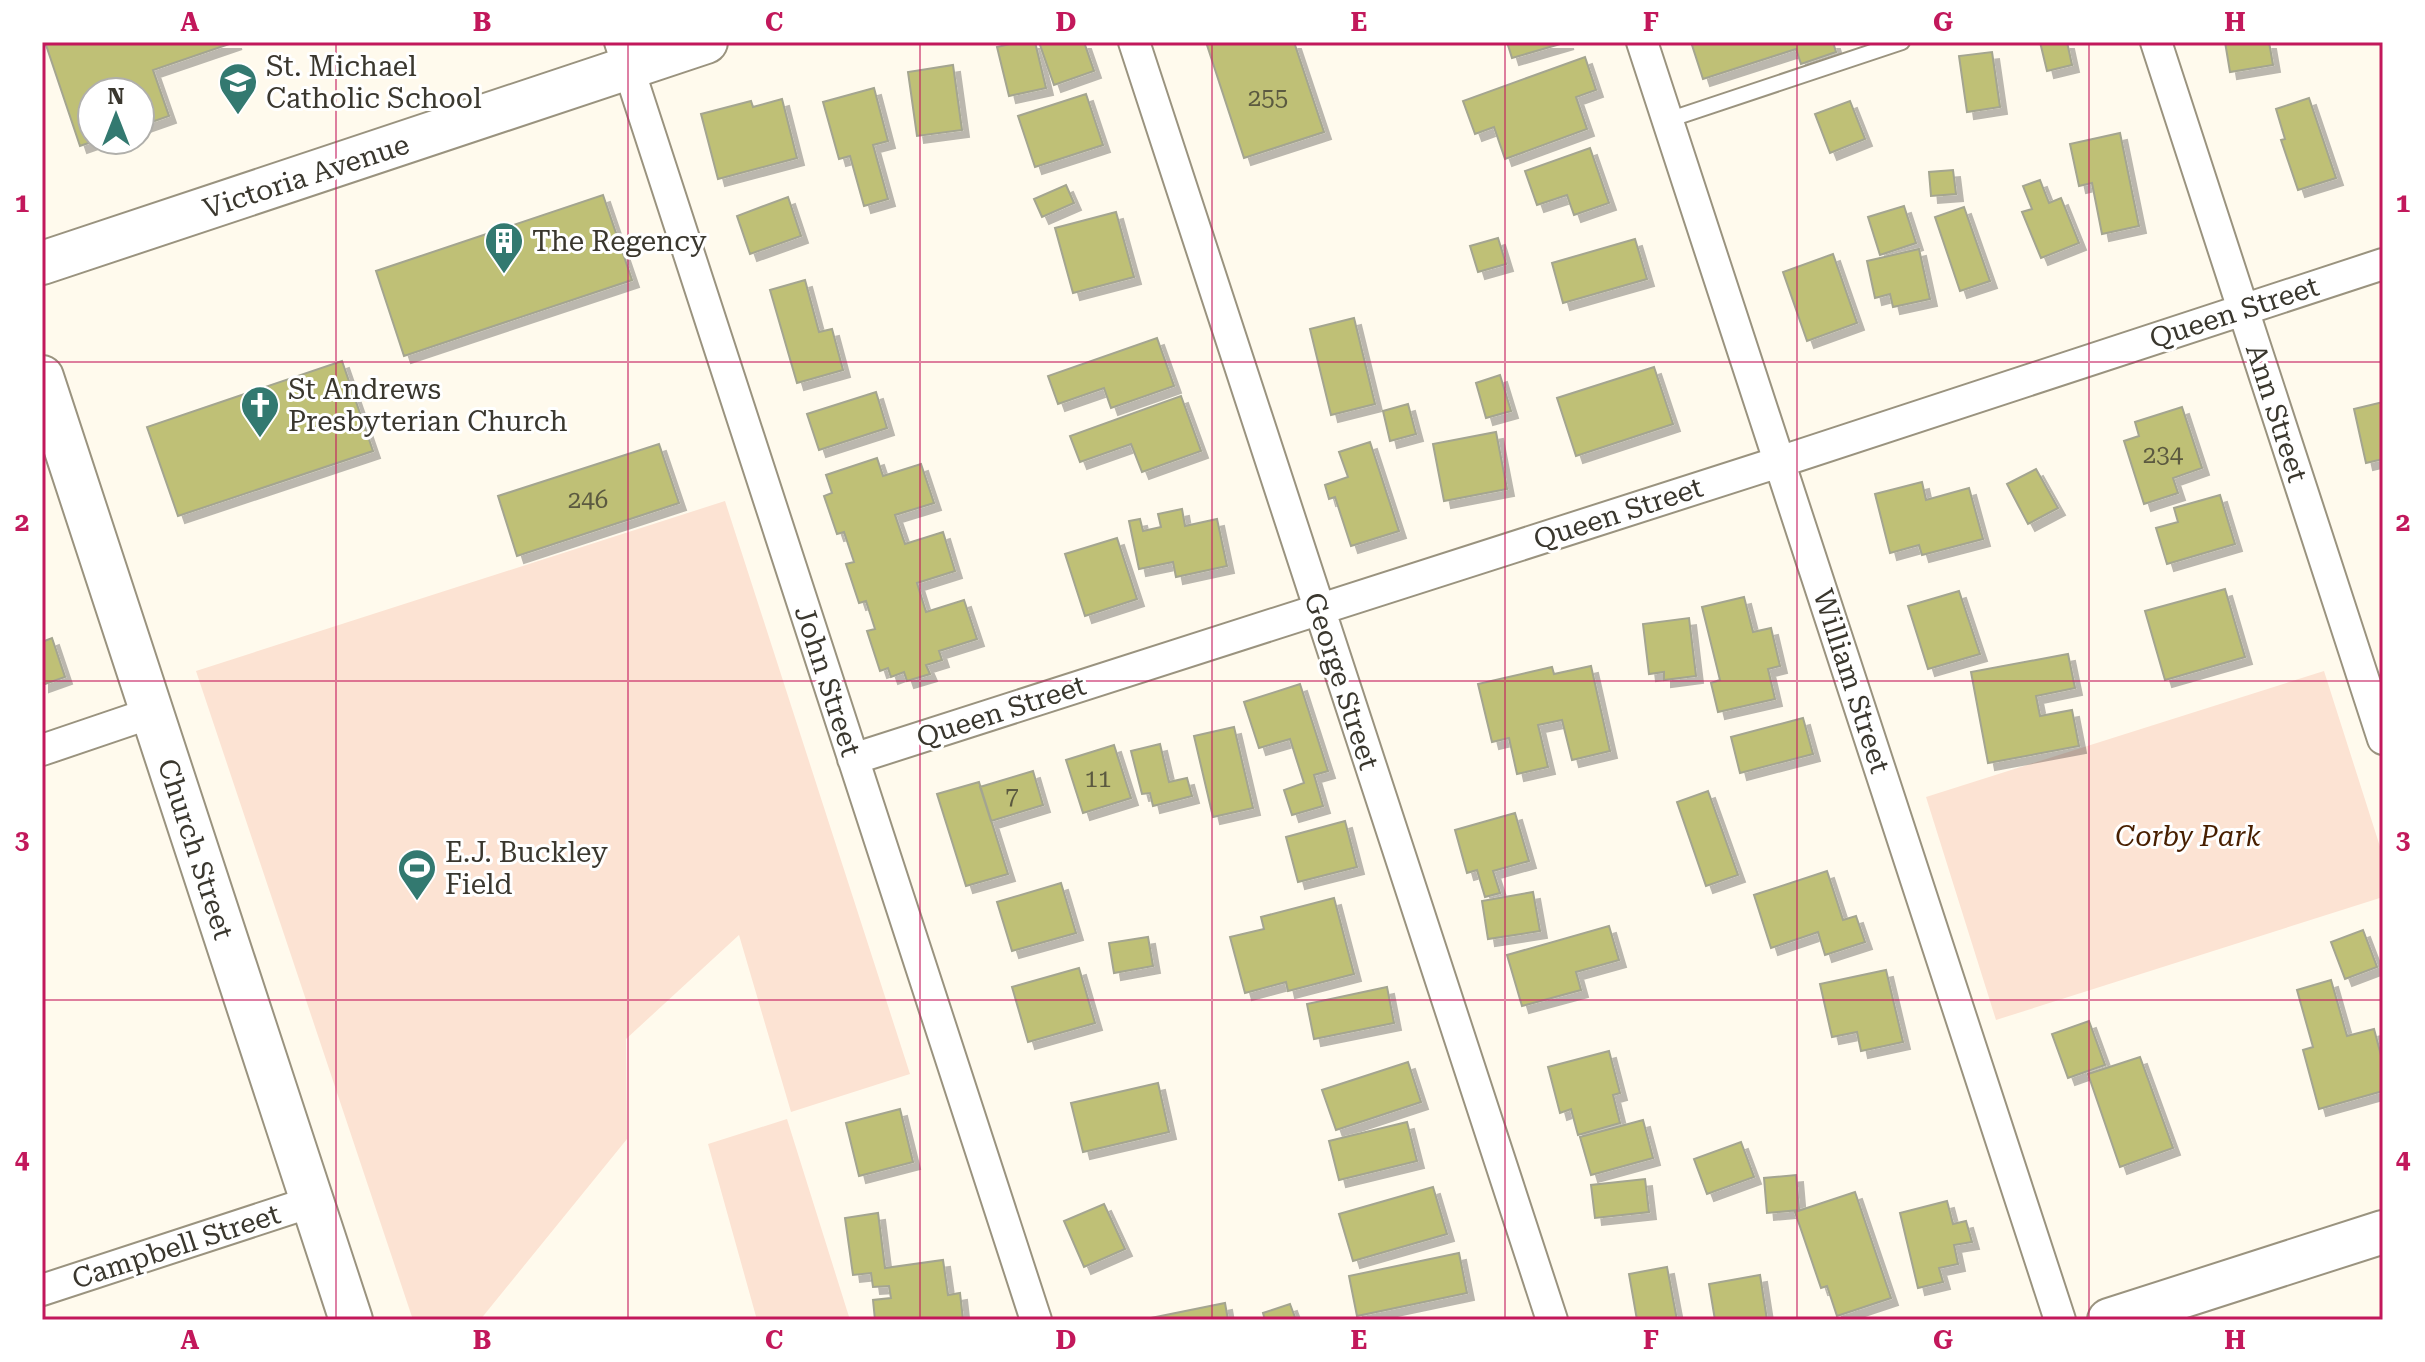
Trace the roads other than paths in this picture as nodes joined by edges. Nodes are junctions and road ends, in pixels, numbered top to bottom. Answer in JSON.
{"nodes":[{"id":1,"x":706,"y":42,"type":"edge"},
{"id":2,"x":1134,"y":42,"type":"edge"},
{"id":3,"x":1642,"y":42,"type":"edge"},
{"id":4,"x":1902,"y":42,"type":"edge"},
{"id":5,"x":2156,"y":42,"type":"edge"},
{"id":6,"x":624,"y":55,"type":"edge"},
{"id":7,"x":1668,"y":120,"type":"junction"},
{"id":8,"x":42,"y":263,"type":"edge"},
{"id":9,"x":2383,"y":264,"type":"edge"},
{"id":10,"x":2243,"y":309,"type":"junction"},
{"id":11,"x":42,"y":377,"type":"edge"},
{"id":12,"x":1779,"y":462,"type":"junction"},
{"id":13,"x":1318,"y":610,"type":"junction"},
{"id":14,"x":151,"y":713,"type":"junction"},
{"id":15,"x":2383,"y":739,"type":"edge"},
{"id":16,"x":42,"y":750,"type":"edge"},
{"id":17,"x":853,"y":759,"type":"junction"},
{"id":18,"x":311,"y":1202,"type":"junction"},
{"id":19,"x":2383,"y":1232,"type":"edge"},
{"id":20,"x":42,"y":1290,"type":"edge"},
{"id":21,"x":351,"y":1320,"type":"edge"},
{"id":22,"x":1036,"y":1320,"type":"edge"},
{"id":23,"x":1552,"y":1320,"type":"edge"},
{"id":24,"x":2060,"y":1320,"type":"edge"},
{"id":25,"x":2109,"y":1320,"type":"edge"}],
"edges":[{"from":1,"to":6,"type":"street","name":"Victoria Avenue"},
{"from":2,"to":13,"type":"street","name":"George Street"},
{"from":3,"to":7,"type":"street","name":"William Street"},
{"from":4,"to":7,"type":"lane"},
{"from":5,"to":10,"type":"street","name":"Ann Street"},
{"from":6,"to":8,"type":"street","name":"Victoria Avenue"},
{"from":6,"to":17,"type":"street","name":"John Street"},
{"from":7,"to":12,"type":"street","name":"William Street"},
{"from":9,"to":10,"type":"street","name":"Queen Street"},
{"from":10,"to":12,"type":"street","name":"Queen Street"},
{"from":10,"to":15,"type":"street","name":"Ann Street"},
{"from":11,"to":14,"type":"street","name":"Church Street"},
{"from":12,"to":13,"type":"street","name":"Queen Street"},
{"from":12,"to":24,"type":"street","name":"William Street"},
{"from":13,"to":17,"type":"street","name":"Queen Street"},
{"from":13,"to":23,"type":"street","name":"George Street"},
{"from":14,"to":16,"type":"street"},
{"from":14,"to":18,"type":"street","name":"Church Street"},
{"from":17,"to":22,"type":"street","name":"John Street"},
{"from":18,"to":20,"type":"street","name":"Campbell Street"},
{"from":18,"to":21,"type":"street","name":"Church Street"},
{"from":19,"to":25,"type":"street"}]}
